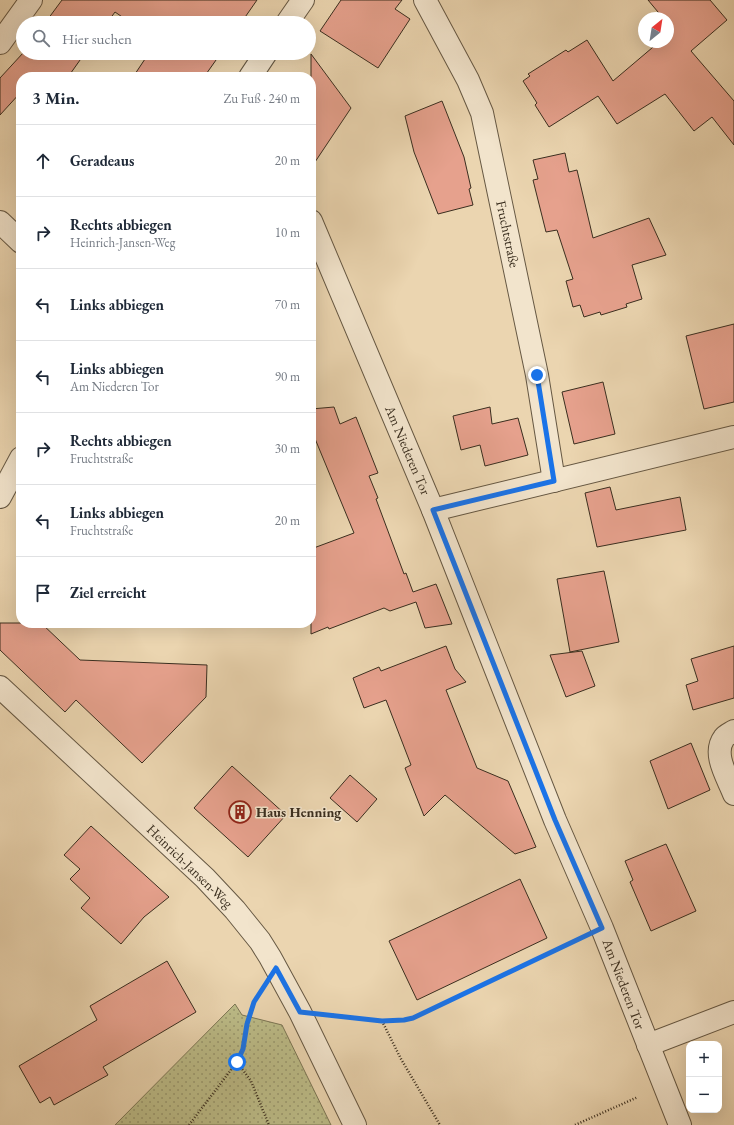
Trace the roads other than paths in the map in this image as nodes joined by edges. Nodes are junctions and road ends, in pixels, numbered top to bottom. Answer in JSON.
{"nodes":[{"id":1,"x":31,"y":0,"type":"edge"},
{"id":2,"x":303,"y":0,"type":"edge"},
{"id":3,"x":426,"y":0,"type":"edge"},
{"id":4,"x":19,"y":16,"type":"edge"},
{"id":5,"x":292,"y":16,"type":"edge"},
{"id":6,"x":16,"y":21,"type":"edge"},
{"id":7,"x":0,"y":43,"type":"edge"},
{"id":8,"x":261,"y":60,"type":"edge"},
{"id":9,"x":253,"y":72,"type":"edge"},
{"id":10,"x":0,"y":222,"type":"edge"},
{"id":11,"x":316,"y":233,"type":"edge"},
{"id":12,"x":16,"y":237,"type":"edge"},
{"id":13,"x":734,"y":437,"type":"edge"},
{"id":14,"x":16,"y":467,"type":"edge"},
{"id":15,"x":554,"y":481,"type":"junction"},
{"id":16,"x":0,"y":497,"type":"edge"},
{"id":17,"x":433,"y":510,"type":"junction"},
{"id":18,"x":0,"y":687,"type":"edge"},
{"id":19,"x":734,"y":731,"type":"edge"},
{"id":20,"x":734,"y":794,"type":"edge"},
{"id":21,"x":734,"y":1012,"type":"edge"},
{"id":22,"x":648,"y":1045,"type":"junction"},
{"id":23,"x":354,"y":1125,"type":"edge"},
{"id":24,"x":680,"y":1125,"type":"edge"}],
"edges":[{"from":1,"to":4,"type":"street"},
{"from":2,"to":5,"type":"street"},
{"from":3,"to":15,"type":"street","name":"Fruchtstraße"},
{"from":6,"to":7,"type":"street"},
{"from":8,"to":9,"type":"street"},
{"from":10,"to":12,"type":"street"},
{"from":11,"to":17,"type":"street","name":"Am Niederen Tor"},
{"from":13,"to":15,"type":"street"},
{"from":14,"to":16,"type":"street"},
{"from":15,"to":17,"type":"street"},
{"from":17,"to":22,"type":"street","name":"Am Niederen Tor"},
{"from":18,"to":23,"type":"street","name":"Heinrich-Jansen-Weg"},
{"from":19,"to":20,"type":"street"},
{"from":21,"to":22,"type":"street"},
{"from":22,"to":24,"type":"street","name":"Am Niederen Tor"}]}
